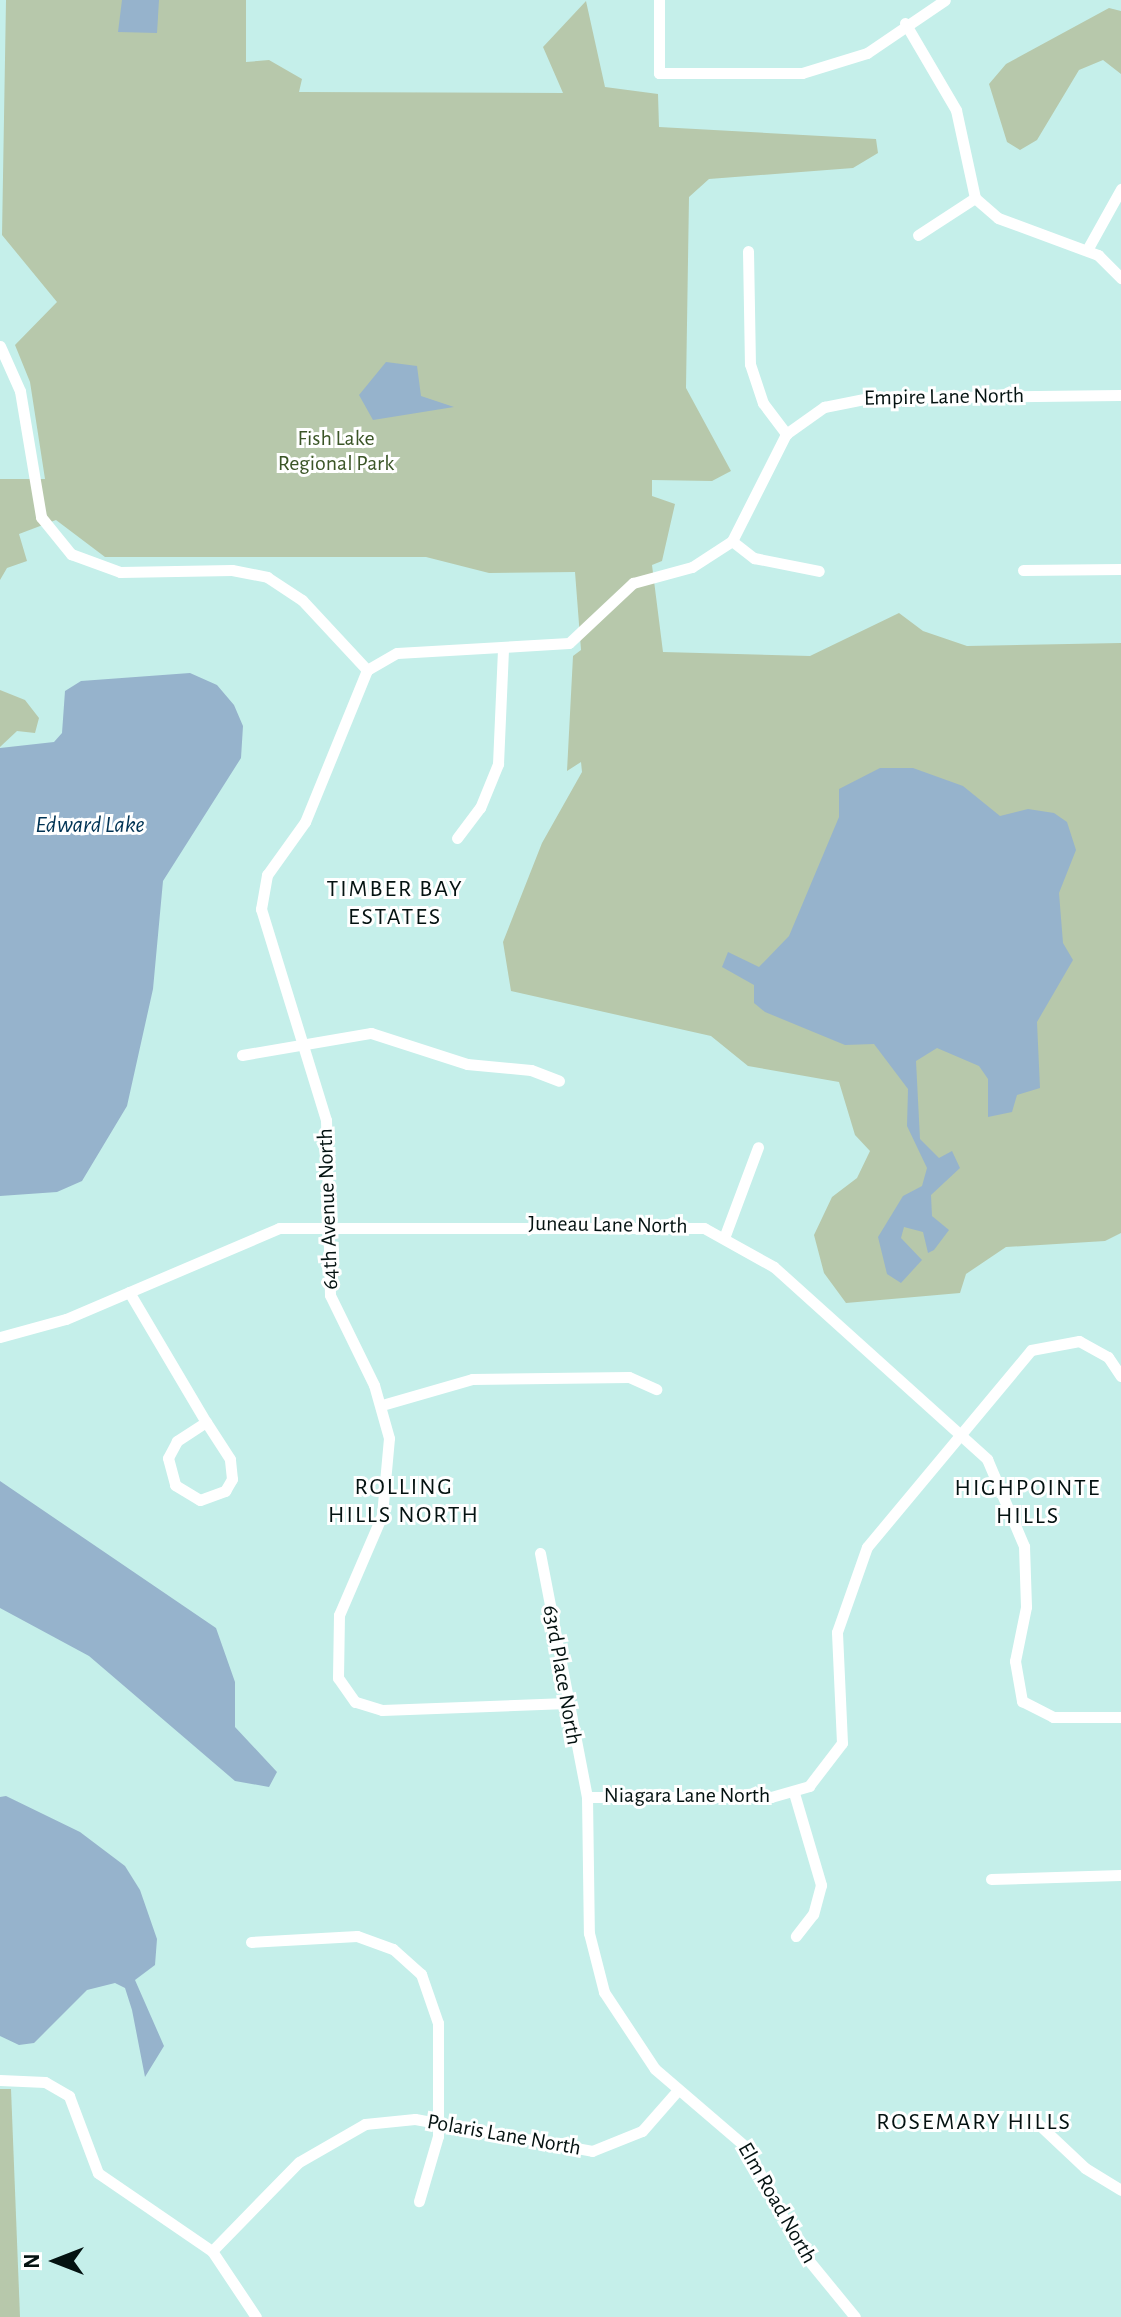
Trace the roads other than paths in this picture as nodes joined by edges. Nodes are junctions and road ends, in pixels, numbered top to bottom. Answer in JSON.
{"nodes":[{"id":1,"x":659,"y":0,"type":"edge"},
{"id":2,"x":945,"y":0,"type":"edge"},
{"id":3,"x":905,"y":23,"type":"junction"},
{"id":4,"x":1121,"y":189,"type":"edge"},
{"id":5,"x":975,"y":198,"type":"junction"},
{"id":6,"x":918,"y":235,"type":"dead end"},
{"id":7,"x":1087,"y":250,"type":"junction"},
{"id":8,"x":748,"y":251,"type":"dead end"},
{"id":9,"x":1121,"y":278,"type":"edge"},
{"id":10,"x":0,"y":346,"type":"edge"},
{"id":11,"x":1121,"y":395,"type":"edge"},
{"id":12,"x":786,"y":434,"type":"junction"},
{"id":13,"x":732,"y":541,"type":"junction"},
{"id":14,"x":1121,"y":569,"type":"edge"},
{"id":15,"x":1023,"y":570,"type":"dead end"},
{"id":16,"x":819,"y":571,"type":"dead end"},
{"id":17,"x":503,"y":651,"type":"junction"},
{"id":18,"x":367,"y":670,"type":"junction"},
{"id":19,"x":457,"y":838,"type":"dead end"},
{"id":20,"x":305,"y":1040,"type":"junction"},
{"id":21,"x":242,"y":1055,"type":"dead end"},
{"id":22,"x":559,"y":1081,"type":"dead end"},
{"id":23,"x":758,"y":1147,"type":"dead end"},
{"id":24,"x":328,"y":1226,"type":"junction"},
{"id":25,"x":724,"y":1238,"type":"junction"},
{"id":26,"x":129,"y":1292,"type":"junction"},
{"id":27,"x":0,"y":1337,"type":"edge"},
{"id":28,"x":1121,"y":1376,"type":"edge"},
{"id":29,"x":656,"y":1389,"type":"dead end"},
{"id":30,"x":382,"y":1405,"type":"junction"},
{"id":31,"x":206,"y":1422,"type":"junction"},
{"id":32,"x":965,"y":1435,"type":"junction"},
{"id":33,"x":540,"y":1553,"type":"dead end"},
{"id":34,"x":567,"y":1703,"type":"junction"},
{"id":35,"x":1121,"y":1717,"type":"edge"},
{"id":36,"x":794,"y":1793,"type":"junction"},
{"id":37,"x":587,"y":1797,"type":"junction"},
{"id":38,"x":1121,"y":1875,"type":"edge"},
{"id":39,"x":991,"y":1879,"type":"dead end"},
{"id":40,"x":796,"y":1936,"type":"dead end"},
{"id":41,"x":251,"y":1942,"type":"dead end"},
{"id":42,"x":0,"y":2080,"type":"edge"},
{"id":43,"x":678,"y":2090,"type":"junction"},
{"id":44,"x":1032,"y":2118,"type":"dead end"},
{"id":45,"x":438,"y":2122,"type":"junction"},
{"id":46,"x":1121,"y":2190,"type":"edge"},
{"id":47,"x":419,"y":2201,"type":"dead end"},
{"id":48,"x":212,"y":2251,"type":"junction"},
{"id":49,"x":256,"y":2317,"type":"edge"},
{"id":50,"x":855,"y":2317,"type":"edge"}],
"edges":[{"from":1,"to":3,"type":"street"},
{"from":2,"to":3,"type":"street"},
{"from":3,"to":5,"type":"street"},
{"from":4,"to":7,"type":"street"},
{"from":5,"to":6,"type":"street"},
{"from":5,"to":7,"type":"street"},
{"from":7,"to":9,"type":"street"},
{"from":8,"to":12,"type":"street"},
{"from":10,"to":18,"type":"street"},
{"from":11,"to":12,"type":"street","name":"Empire Lane North"},
{"from":12,"to":13,"type":"street"},
{"from":13,"to":16,"type":"street"},
{"from":13,"to":17,"type":"street"},
{"from":14,"to":15,"type":"street"},
{"from":17,"to":18,"type":"street"},
{"from":17,"to":19,"type":"street"},
{"from":18,"to":20,"type":"street","name":"64th Avenue North"},
{"from":20,"to":21,"type":"street"},
{"from":20,"to":22,"type":"street"},
{"from":20,"to":24,"type":"street","name":"64th Avenue North"},
{"from":23,"to":25,"type":"street"},
{"from":24,"to":25,"type":"street","name":"Juneau Lane North"},
{"from":24,"to":26,"type":"street","name":"Juneau Lane North"},
{"from":24,"to":30,"type":"street","name":"64th Avenue North"},
{"from":25,"to":32,"type":"street","name":"Juneau Lane North"},
{"from":26,"to":27,"type":"street","name":"Juneau Lane North"},
{"from":26,"to":31,"type":"street"},
{"from":28,"to":32,"type":"street","name":"Niagara Lane North"},
{"from":29,"to":30,"type":"street"},
{"from":30,"to":34,"type":"street","name":"64th Avenue North"},
{"from":31,"to":31,"type":"street"},
{"from":32,"to":35,"type":"street","name":"Juneau Lane North"},
{"from":32,"to":36,"type":"street","name":"Niagara Lane North"},
{"from":33,"to":34,"type":"street","name":"63rd Place North"},
{"from":34,"to":37,"type":"street","name":"63rd Place North"},
{"from":36,"to":37,"type":"street","name":"Niagara Lane North"},
{"from":36,"to":40,"type":"street"},
{"from":37,"to":43,"type":"street","name":"Elm Road North"},
{"from":38,"to":39,"type":"street"},
{"from":41,"to":45,"type":"street"},
{"from":42,"to":48,"type":"street"},
{"from":43,"to":45,"type":"street","name":"Polaris Lane North"},
{"from":43,"to":50,"type":"street","name":"Elm Road North"},
{"from":44,"to":46,"type":"street"},
{"from":45,"to":47,"type":"street"},
{"from":45,"to":48,"type":"street","name":"Polaris Lane North"},
{"from":48,"to":49,"type":"street"}]}
